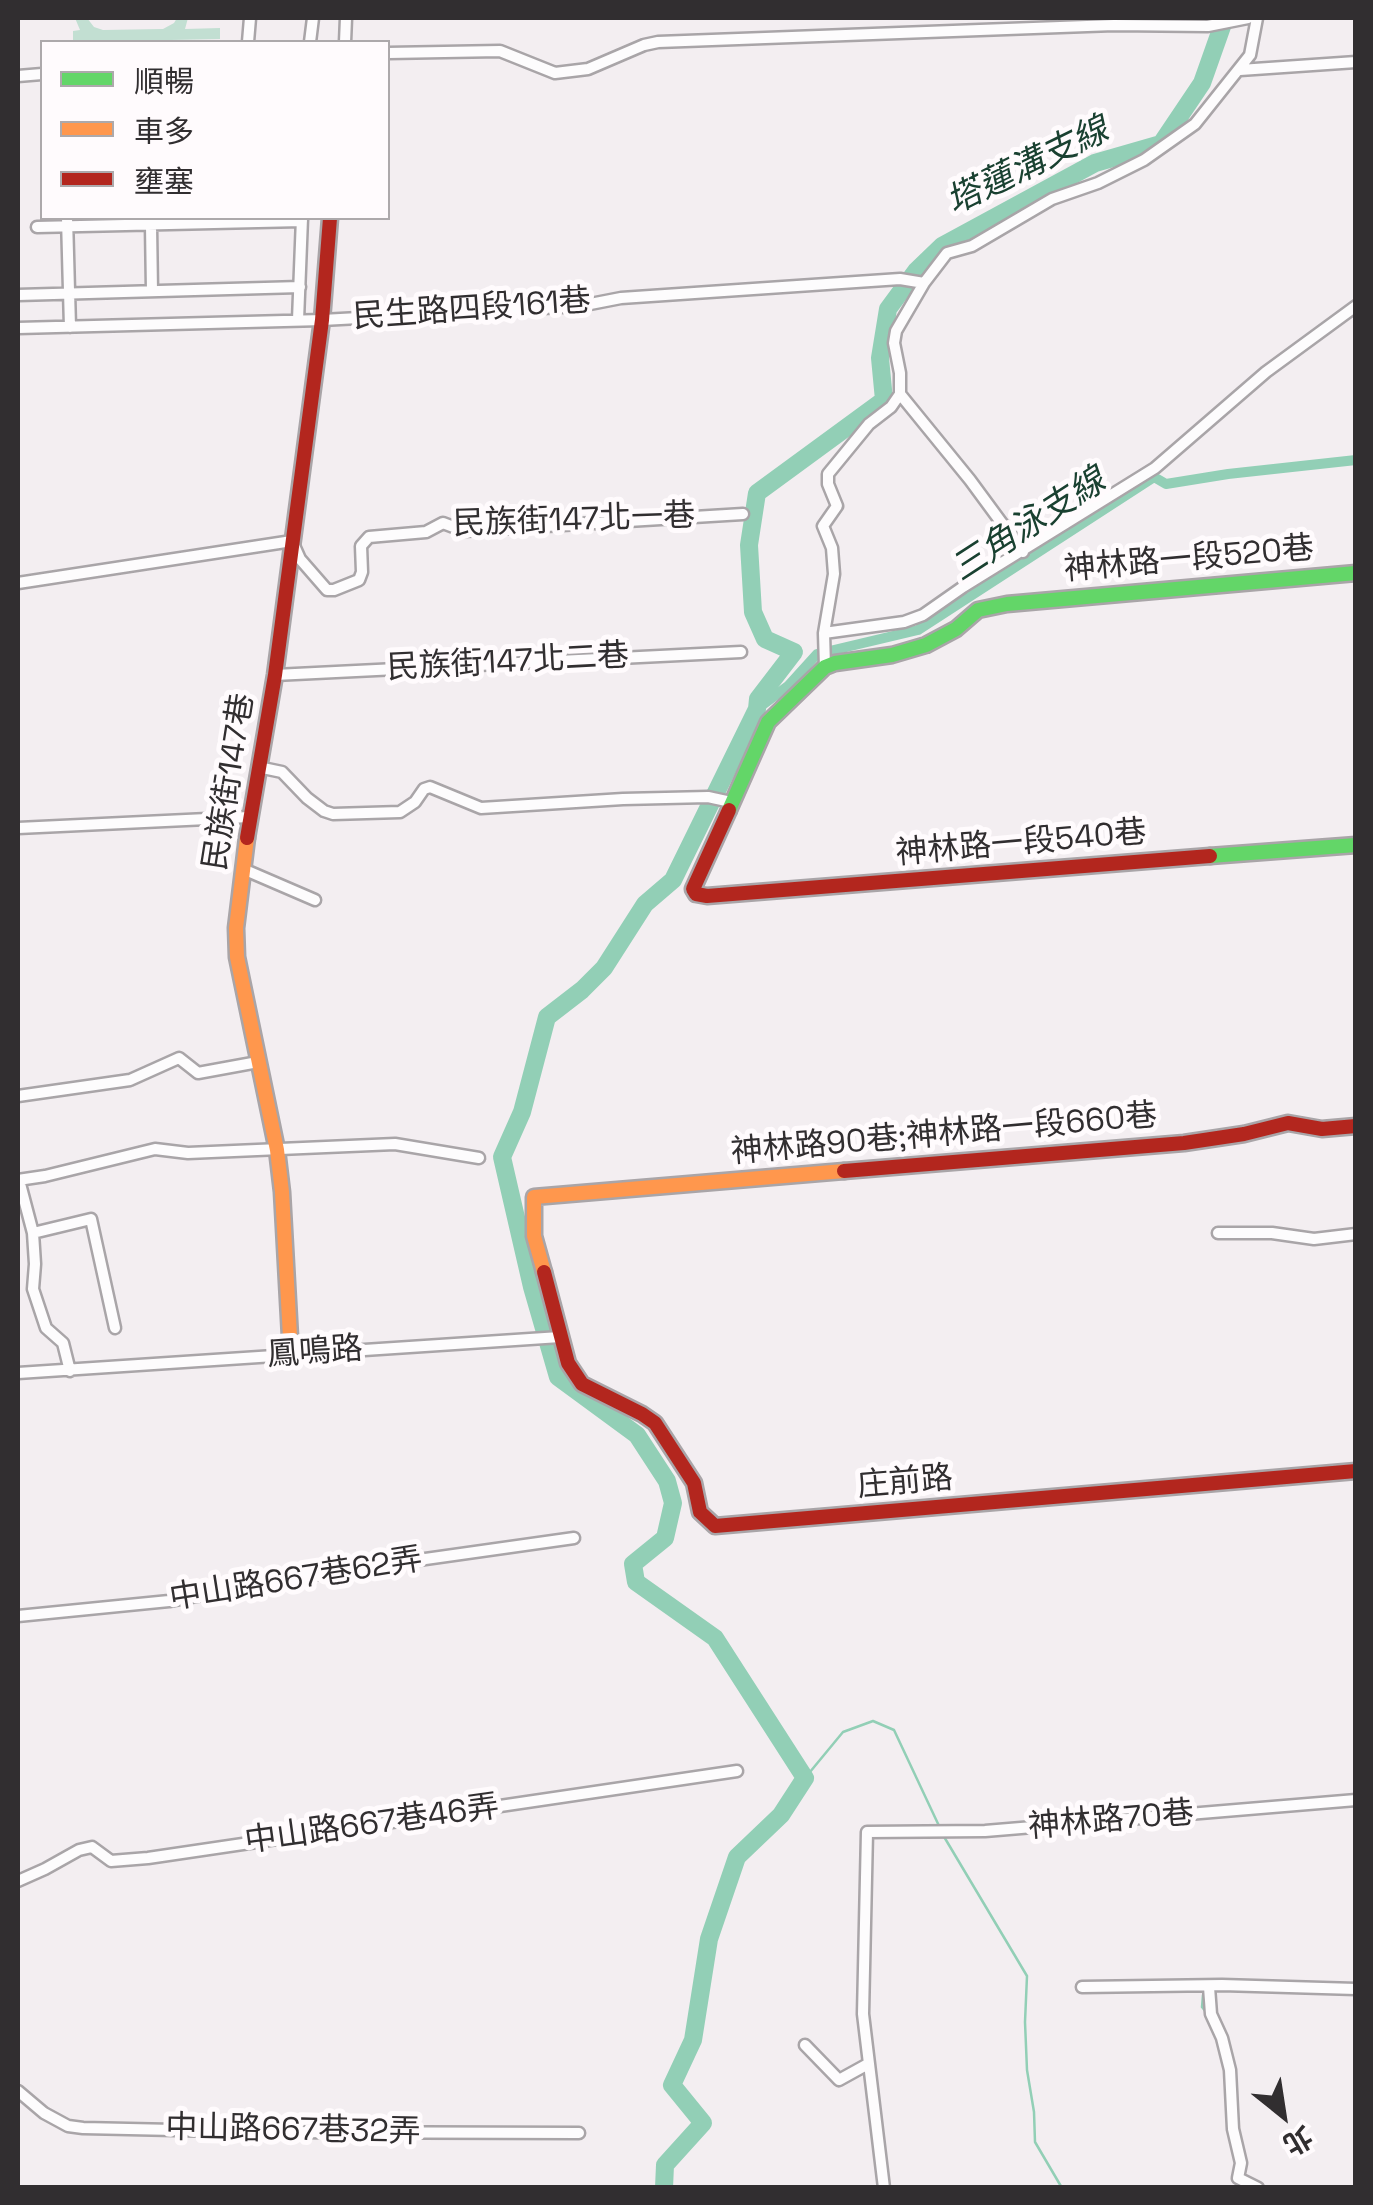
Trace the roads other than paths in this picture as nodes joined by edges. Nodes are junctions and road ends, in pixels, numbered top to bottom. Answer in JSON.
{"nodes":[{"id":1,"x":1248,"y":18,"type":"edge"},
{"id":2,"x":1258,"y":18,"type":"edge"},
{"id":3,"x":390,"y":52,"type":"edge"},
{"id":4,"x":1356,"y":62,"type":"edge"},
{"id":5,"x":1240,"y":70,"type":"junction"},
{"id":6,"x":241,"y":220,"type":"edge"},
{"id":7,"x":302,"y":220,"type":"edge"},
{"id":8,"x":330,"y":220,"type":"edge"},
{"id":9,"x":67,"y":222,"type":"edge"},
{"id":10,"x":150,"y":226,"type":"junction"},
{"id":11,"x":37,"y":227,"type":"dead end"},
{"id":12,"x":924,"y":283,"type":"junction"},
{"id":13,"x":300,"y":288,"type":"junction"},
{"id":14,"x":152,"y":291,"type":"junction"},
{"id":15,"x":70,"y":292,"type":"junction"},
{"id":16,"x":18,"y":295,"type":"edge"},
{"id":17,"x":1356,"y":306,"type":"edge"},
{"id":18,"x":298,"y":320,"type":"junction"},
{"id":19,"x":322,"y":320,"type":"junction"},
{"id":20,"x":70,"y":326,"type":"junction"},
{"id":21,"x":18,"y":328,"type":"edge"},
{"id":22,"x":900,"y":394,"type":"junction"},
{"id":23,"x":743,"y":514,"type":"dead end"},
{"id":24,"x":292,"y":540,"type":"junction"},
{"id":25,"x":1023,"y":552,"type":"junction"},
{"id":26,"x":1356,"y":573,"type":"edge"},
{"id":27,"x":18,"y":583,"type":"edge"},
{"id":28,"x":824,"y":633,"type":"junction"},
{"id":29,"x":741,"y":652,"type":"dead end"},
{"id":30,"x":825,"y":667,"type":"junction"},
{"id":31,"x":275,"y":674,"type":"junction"},
{"id":32,"x":258,"y":767,"type":"junction"},
{"id":33,"x":731,"y":802,"type":"junction"},
{"id":34,"x":249,"y":817,"type":"junction"},
{"id":35,"x":18,"y":828,"type":"edge"},
{"id":36,"x":1356,"y":844,"type":"edge"},
{"id":37,"x":243,"y":869,"type":"junction"},
{"id":38,"x":315,"y":900,"type":"dead end"},
{"id":39,"x":258,"y":1062,"type":"junction"},
{"id":40,"x":18,"y":1096,"type":"edge"},
{"id":41,"x":1356,"y":1126,"type":"edge"},
{"id":42,"x":277,"y":1150,"type":"junction"},
{"id":43,"x":479,"y":1158,"type":"dead end"},
{"id":44,"x":18,"y":1180,"type":"edge"},
{"id":45,"x":32,"y":1233,"type":"junction"},
{"id":46,"x":1218,"y":1234,"type":"dead end"},
{"id":47,"x":1356,"y":1234,"type":"edge"},
{"id":48,"x":115,"y":1328,"type":"dead end"},
{"id":49,"x":560,"y":1337,"type":"junction"},
{"id":50,"x":291,"y":1355,"type":"junction"},
{"id":51,"x":70,"y":1371,"type":"junction"},
{"id":52,"x":18,"y":1373,"type":"edge"},
{"id":53,"x":1356,"y":1471,"type":"edge"},
{"id":54,"x":574,"y":1538,"type":"dead end"},
{"id":55,"x":18,"y":1616,"type":"edge"},
{"id":56,"x":737,"y":1771,"type":"dead end"},
{"id":57,"x":1356,"y":1800,"type":"edge"},
{"id":58,"x":18,"y":1881,"type":"edge"},
{"id":59,"x":1208,"y":1986,"type":"junction"},
{"id":60,"x":1082,"y":1987,"type":"dead end"},
{"id":61,"x":1356,"y":1989,"type":"edge"},
{"id":62,"x":805,"y":2045,"type":"dead end"},
{"id":63,"x":868,"y":2064,"type":"junction"},
{"id":64,"x":18,"y":2091,"type":"edge"},
{"id":65,"x":579,"y":2133,"type":"dead end"},
{"id":66,"x":884,"y":2188,"type":"edge"},
{"id":67,"x":1258,"y":2188,"type":"edge"}],
"edges":[{"from":1,"to":3,"type":"street"},
{"from":2,"to":5,"type":"street"},
{"from":4,"to":5,"type":"street"},
{"from":5,"to":12,"type":"street"},
{"from":6,"to":10,"type":"street"},
{"from":7,"to":13,"type":"street"},
{"from":8,"to":19,"type":"street","name":"民族街147巷"},
{"from":9,"to":10,"type":"street"},
{"from":9,"to":11,"type":"street"},
{"from":9,"to":15,"type":"street"},
{"from":10,"to":14,"type":"street"},
{"from":12,"to":19,"type":"street","name":"民生路四段161巷"},
{"from":12,"to":22,"type":"street"},
{"from":13,"to":14,"type":"street"},
{"from":13,"to":18,"type":"street"},
{"from":14,"to":15,"type":"street"},
{"from":15,"to":16,"type":"street"},
{"from":15,"to":20,"type":"street"},
{"from":17,"to":25,"type":"street"},
{"from":18,"to":19,"type":"street","name":"民生路四段161巷"},
{"from":18,"to":20,"type":"street","name":"民生路四段161巷"},
{"from":19,"to":24,"type":"street","name":"民族街147巷"},
{"from":20,"to":21,"type":"street","name":"民生路四段161巷"},
{"from":22,"to":25,"type":"street"},
{"from":22,"to":28,"type":"street"},
{"from":23,"to":24,"type":"street","name":"民族街147北一巷"},
{"from":24,"to":27,"type":"street"},
{"from":24,"to":31,"type":"street","name":"民族街147巷"},
{"from":25,"to":28,"type":"street"},
{"from":26,"to":30,"type":"street","name":"神林路一段520巷"},
{"from":28,"to":30,"type":"street"},
{"from":29,"to":31,"type":"street","name":"民族街147北二巷"},
{"from":30,"to":33,"type":"street"},
{"from":31,"to":32,"type":"street","name":"民族街147巷"},
{"from":32,"to":33,"type":"street"},
{"from":32,"to":34,"type":"street","name":"民族街147巷"},
{"from":33,"to":36,"type":"street","name":"神林路一段540巷"},
{"from":34,"to":35,"type":"street"},
{"from":34,"to":37,"type":"street","name":"民族街147巷"},
{"from":37,"to":38,"type":"street"},
{"from":37,"to":39,"type":"street","name":"民族街147巷"},
{"from":39,"to":40,"type":"street"},
{"from":39,"to":42,"type":"street","name":"民族街147巷"},
{"from":41,"to":49,"type":"street","name":"神林路90巷;神林路一段660巷"},
{"from":42,"to":43,"type":"street"},
{"from":42,"to":44,"type":"street"},
{"from":42,"to":50,"type":"street","name":"民族街147巷"},
{"from":44,"to":45,"type":"street"},
{"from":45,"to":48,"type":"street"},
{"from":45,"to":51,"type":"street"},
{"from":46,"to":47,"type":"street"},
{"from":49,"to":50,"type":"street","name":"鳳鳴路"},
{"from":49,"to":53,"type":"street","name":"庄前路"},
{"from":50,"to":51,"type":"street","name":"鳳鳴路"},
{"from":51,"to":52,"type":"street","name":"鳳鳴路"},
{"from":54,"to":55,"type":"street","name":"中山路667巷62弄"},
{"from":56,"to":58,"type":"street","name":"中山路667巷46弄"},
{"from":57,"to":63,"type":"street","name":"神林路70巷"},
{"from":59,"to":60,"type":"street"},
{"from":59,"to":61,"type":"street"},
{"from":59,"to":67,"type":"street"},
{"from":62,"to":63,"type":"street"},
{"from":63,"to":66,"type":"street"},
{"from":64,"to":65,"type":"street","name":"中山路667巷32弄"}]}
